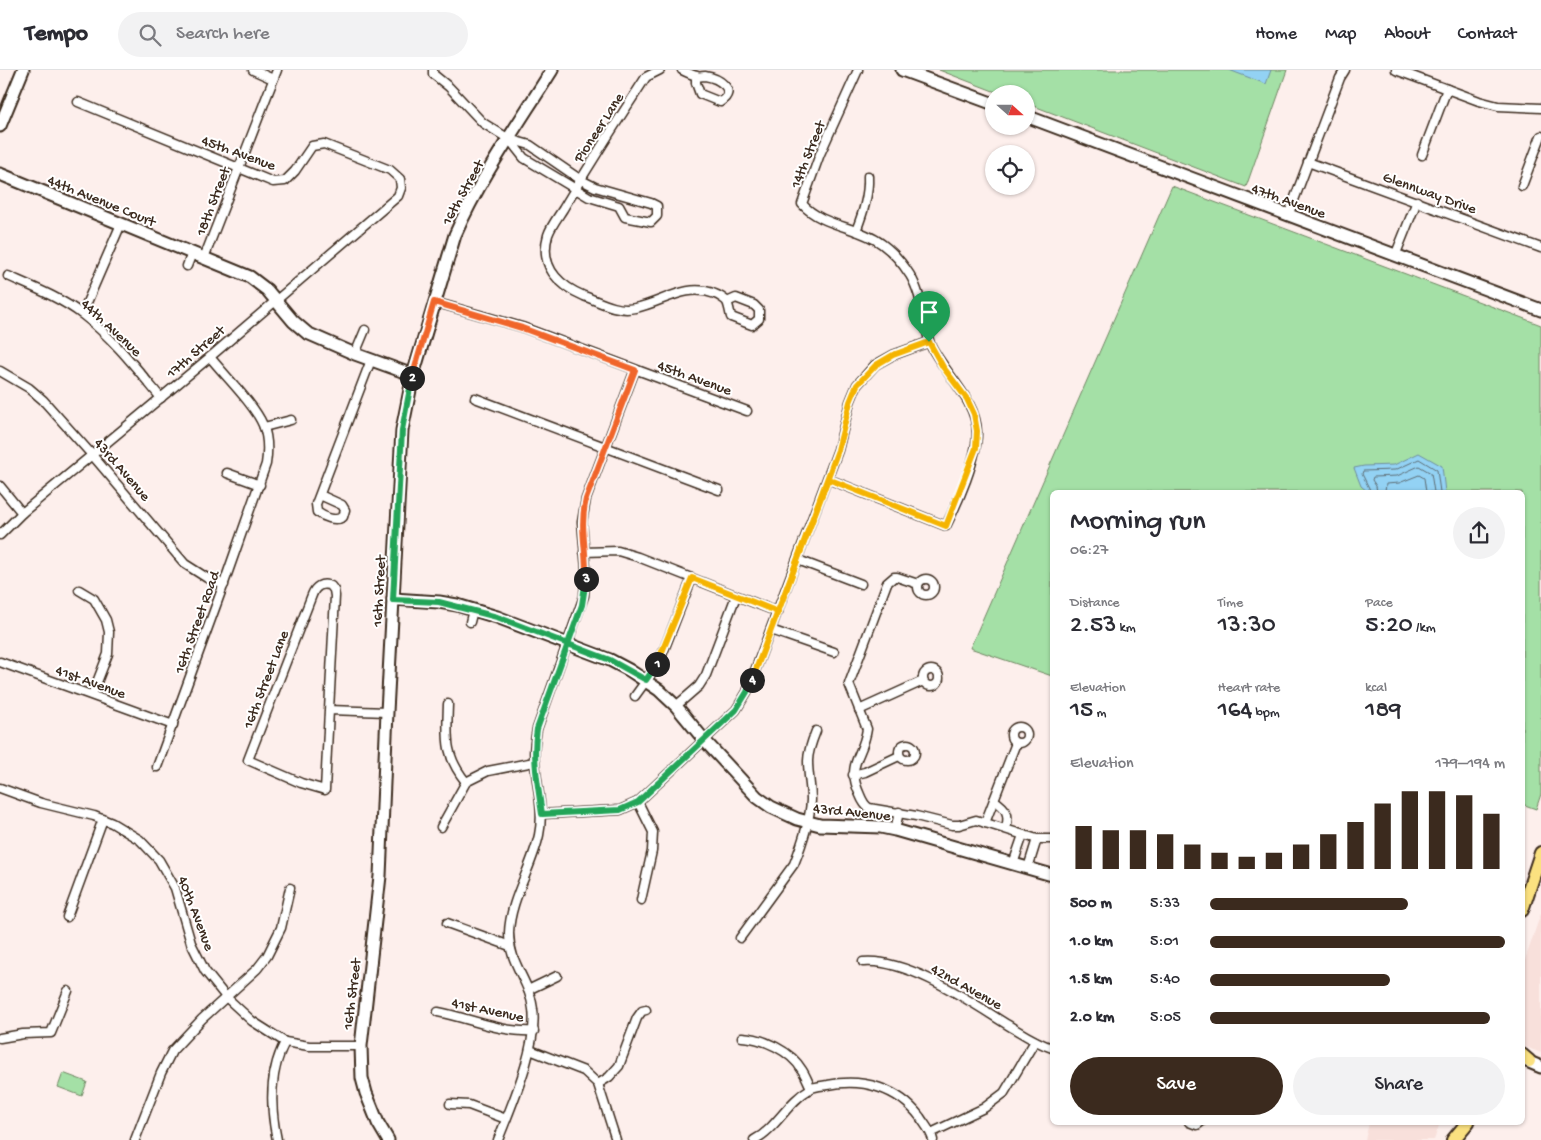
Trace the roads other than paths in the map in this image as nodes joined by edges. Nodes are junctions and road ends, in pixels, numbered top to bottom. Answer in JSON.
{"nodes":[{"id":1,"x":23,"y":70,"type":"edge"},
{"id":2,"x":253,"y":70,"type":"edge"},
{"id":3,"x":277,"y":70,"type":"edge"},
{"id":4,"x":433,"y":70,"type":"edge"},
{"id":5,"x":552,"y":70,"type":"edge"},
{"id":6,"x":660,"y":70,"type":"edge"},
{"id":7,"x":682,"y":70,"type":"edge"},
{"id":8,"x":858,"y":70,"type":"edge"},
{"id":9,"x":902,"y":70,"type":"edge"},
{"id":10,"x":1345,"y":70,"type":"edge"},
{"id":11,"x":1396,"y":70,"type":"edge"},
{"id":12,"x":696,"y":76,"type":"dead end"},
{"id":13,"x":273,"y":78,"type":"junction"},
{"id":14,"x":1446,"y":90,"type":"junction"},
{"id":15,"x":985,"y":101,"type":"edge"},
{"id":16,"x":78,"y":102,"type":"dead end"},
{"id":17,"x":1541,"y":108,"type":"edge"},
{"id":18,"x":1035,"y":119,"type":"edge"},
{"id":19,"x":0,"y":126,"type":"edge"},
{"id":20,"x":1541,"y":136,"type":"edge"},
{"id":21,"x":509,"y":139,"type":"junction"},
{"id":22,"x":1422,"y":155,"type":"dead end"},
{"id":23,"x":1308,"y":162,"type":"junction"},
{"id":24,"x":238,"y":169,"type":"junction"},
{"id":25,"x":0,"y":174,"type":"edge"},
{"id":26,"x":868,"y":176,"type":"dead end"},
{"id":27,"x":581,"y":180,"type":"junction"},
{"id":28,"x":401,"y":183,"type":"joint"},
{"id":29,"x":1522,"y":186,"type":"dead end"},
{"id":30,"x":575,"y":188,"type":"junction"},
{"id":31,"x":623,"y":195,"type":"junction"},
{"id":32,"x":1417,"y":202,"type":"junction"},
{"id":33,"x":619,"y":206,"type":"junction"},
{"id":34,"x":1288,"y":216,"type":"junction"},
{"id":35,"x":121,"y":224,"type":"junction"},
{"id":36,"x":856,"y":231,"type":"junction"},
{"id":37,"x":1541,"y":248,"type":"edge"},
{"id":38,"x":192,"y":253,"type":"junction"},
{"id":39,"x":1394,"y":256,"type":"junction"},
{"id":40,"x":204,"y":258,"type":"junction"},
{"id":41,"x":187,"y":266,"type":"dead end"},
{"id":42,"x":8,"y":276,"type":"dead end"},
{"id":43,"x":277,"y":300,"type":"junction"},
{"id":44,"x":434,"y":302,"type":"junction"},
{"id":45,"x":727,"y":302,"type":"dead end"},
{"id":46,"x":1541,"y":310,"type":"edge"},
{"id":47,"x":82,"y":314,"type":"junction"},
{"id":48,"x":365,"y":330,"type":"dead end"},
{"id":49,"x":929,"y":342,"type":"junction"},
{"id":50,"x":355,"y":354,"type":"junction"},
{"id":51,"x":210,"y":357,"type":"junction"},
{"id":52,"x":371,"y":360,"type":"junction"},
{"id":53,"x":635,"y":370,"type":"junction"},
{"id":54,"x":0,"y":371,"type":"edge"},
{"id":55,"x":413,"y":375,"type":"junction"},
{"id":56,"x":161,"y":398,"type":"junction"},
{"id":57,"x":475,"y":398,"type":"dead end"},
{"id":58,"x":747,"y":411,"type":"dead end"},
{"id":59,"x":290,"y":420,"type":"dead end"},
{"id":60,"x":264,"y":427,"type":"junction"},
{"id":61,"x":606,"y":446,"type":"junction"},
{"id":62,"x":93,"y":456,"type":"junction"},
{"id":63,"x":227,"y":473,"type":"dead end"},
{"id":64,"x":828,"y":479,"type":"junction"},
{"id":65,"x":260,"y":485,"type":"junction"},
{"id":66,"x":0,"y":486,"type":"edge"},
{"id":67,"x":719,"y":490,"type":"dead end"},
{"id":68,"x":320,"y":495,"type":"junction"},
{"id":69,"x":333,"y":500,"type":"junction"},
{"id":70,"x":22,"y":513,"type":"junction"},
{"id":71,"x":327,"y":516,"type":"junction"},
{"id":72,"x":0,"y":535,"type":"edge"},
{"id":73,"x":584,"y":552,"type":"junction"},
{"id":74,"x":798,"y":560,"type":"junction"},
{"id":75,"x":692,"y":578,"type":"junction"},
{"id":76,"x":861,"y":584,"type":"dead end"},
{"id":77,"x":918,"y":584,"type":"dead end"},
{"id":78,"x":224,"y":585,"type":"junction"},
{"id":79,"x":79,"y":590,"type":"dead end"},
{"id":80,"x":736,"y":596,"type":"junction"},
{"id":81,"x":393,"y":600,"type":"junction"},
{"id":82,"x":473,"y":610,"type":"junction"},
{"id":83,"x":778,"y":612,"type":"junction"},
{"id":84,"x":470,"y":622,"type":"dead end"},
{"id":85,"x":771,"y":630,"type":"junction"},
{"id":86,"x":567,"y":644,"type":"junction"},
{"id":87,"x":834,"y":652,"type":"dead end"},
{"id":88,"x":0,"y":662,"type":"edge"},
{"id":89,"x":646,"y":680,"type":"junction"},
{"id":90,"x":923,"y":681,"type":"dead end"},
{"id":91,"x":92,"y":695,"type":"junction"},
{"id":92,"x":635,"y":696,"type":"dead end"},
{"id":93,"x":448,"y":704,"type":"dead end"},
{"id":94,"x":676,"y":706,"type":"junction"},
{"id":95,"x":329,"y":710,"type":"junction"},
{"id":96,"x":859,"y":710,"type":"junction"},
{"id":97,"x":387,"y":712,"type":"junction"},
{"id":98,"x":173,"y":725,"type":"junction"},
{"id":99,"x":816,"y":731,"type":"dead end"},
{"id":100,"x":705,"y":741,"type":"junction"},
{"id":101,"x":1016,"y":743,"type":"dead end"},
{"id":102,"x":899,"y":756,"type":"dead end"},
{"id":103,"x":534,"y":762,"type":"junction"},
{"id":104,"x":156,"y":767,"type":"dead end"},
{"id":105,"x":853,"y":775,"type":"junction"},
{"id":106,"x":466,"y":782,"type":"junction"},
{"id":107,"x":0,"y":788,"type":"edge"},
{"id":108,"x":994,"y":800,"type":"junction"},
{"id":109,"x":638,"y":802,"type":"junction"},
{"id":110,"x":884,"y":810,"type":"junction"},
{"id":111,"x":899,"y":812,"type":"junction"},
{"id":112,"x":542,"y":814,"type":"junction"},
{"id":113,"x":103,"y":819,"type":"junction"},
{"id":114,"x":808,"y":822,"type":"junction"},
{"id":115,"x":985,"y":823,"type":"junction"},
{"id":116,"x":441,"y":827,"type":"dead end"},
{"id":117,"x":881,"y":827,"type":"junction"},
{"id":118,"x":1006,"y":828,"type":"junction"},
{"id":119,"x":895,"y":830,"type":"junction"},
{"id":120,"x":1023,"y":835,"type":"junction"},
{"id":121,"x":1038,"y":839,"type":"junction"},
{"id":122,"x":1050,"y":839,"type":"edge"},
{"id":123,"x":1541,"y":853,"type":"edge"},
{"id":124,"x":1013,"y":864,"type":"junction"},
{"id":125,"x":1028,"y":868,"type":"junction"},
{"id":126,"x":1050,"y":874,"type":"edge"},
{"id":127,"x":290,"y":888,"type":"dead end"},
{"id":128,"x":641,"y":900,"type":"dead end"},
{"id":129,"x":1525,"y":901,"type":"edge"},
{"id":130,"x":67,"y":917,"type":"dead end"},
{"id":131,"x":447,"y":923,"type":"dead end"},
{"id":132,"x":740,"y":938,"type":"dead end"},
{"id":133,"x":510,"y":946,"type":"junction"},
{"id":134,"x":863,"y":962,"type":"dead end"},
{"id":135,"x":557,"y":976,"type":"dead end"},
{"id":136,"x":68,"y":990,"type":"dead end"},
{"id":137,"x":528,"y":990,"type":"junction"},
{"id":138,"x":226,"y":997,"type":"junction"},
{"id":139,"x":646,"y":1010,"type":"dead end"},
{"id":140,"x":438,"y":1012,"type":"dead end"},
{"id":141,"x":534,"y":1031,"type":"junction"},
{"id":142,"x":742,"y":1037,"type":"dead end"},
{"id":143,"x":0,"y":1038,"type":"edge"},
{"id":144,"x":1035,"y":1041,"type":"junction"},
{"id":145,"x":285,"y":1042,"type":"junction"},
{"id":146,"x":361,"y":1046,"type":"junction"},
{"id":147,"x":1050,"y":1047,"type":"edge"},
{"id":148,"x":530,"y":1050,"type":"junction"},
{"id":149,"x":1525,"y":1058,"type":"edge"},
{"id":150,"x":1541,"y":1067,"type":"edge"},
{"id":151,"x":598,"y":1084,"type":"junction"},
{"id":152,"x":811,"y":1088,"type":"junction"},
{"id":153,"x":450,"y":1104,"type":"dead end"},
{"id":154,"x":506,"y":1119,"type":"junction"},
{"id":155,"x":1456,"y":1125,"type":"edge"},
{"id":156,"x":1465,"y":1125,"type":"edge"},
{"id":157,"x":932,"y":1136,"type":"edge"},
{"id":158,"x":134,"y":1140,"type":"edge"},
{"id":159,"x":277,"y":1140,"type":"edge"},
{"id":160,"x":388,"y":1140,"type":"edge"},
{"id":161,"x":498,"y":1140,"type":"edge"},
{"id":162,"x":616,"y":1140,"type":"edge"},
{"id":163,"x":754,"y":1140,"type":"edge"},
{"id":164,"x":1452,"y":1140,"type":"edge"}],
"edges":[{"from":1,"to":19,"type":"main road"},
{"from":2,"to":13,"type":"street"},
{"from":3,"to":13,"type":"street","name":"18th Street"},
{"from":4,"to":21,"type":"street"},
{"from":5,"to":21,"type":"main road","name":"16th Street"},
{"from":6,"to":27,"type":"street","name":"Pioneer Lane"},
{"from":7,"to":12,"type":"street"},
{"from":8,"to":36,"type":"street","name":"14th Street"},
{"from":9,"to":15,"type":"main road"},
{"from":10,"to":23,"type":"street"},
{"from":11,"to":14,"type":"street"},
{"from":13,"to":24,"type":"street","name":"18th Street"},
{"from":14,"to":17,"type":"street"},
{"from":14,"to":22,"type":"street"},
{"from":16,"to":24,"type":"street","name":"45th Avenue"},
{"from":18,"to":34,"type":"main road","name":"47th Avenue"},
{"from":20,"to":29,"type":"street"},
{"from":21,"to":27,"type":"street"},
{"from":21,"to":30,"type":"street"},
{"from":21,"to":44,"type":"main road","name":"16th Street"},
{"from":23,"to":32,"type":"street","name":"Glennway Drive"},
{"from":23,"to":34,"type":"street"},
{"from":24,"to":28,"type":"street","name":"45th Avenue"},
{"from":24,"to":40,"type":"street","name":"18th Street"},
{"from":25,"to":35,"type":"main road","name":"44th Avenue Court"},
{"from":26,"to":36,"type":"street"},
{"from":27,"to":30,"type":"street","name":"Pioneer Lane"},
{"from":27,"to":31,"type":"street"},
{"from":28,"to":43,"type":"street","name":"17th Street"},
{"from":30,"to":33,"type":"street"},
{"from":30,"to":45,"type":"street","name":"Pioneer Lane"},
{"from":31,"to":33,"type":"street"},
{"from":31,"to":33,"type":"street"},
{"from":32,"to":37,"type":"street","name":"Glennway Drive"},
{"from":32,"to":39,"type":"street"},
{"from":34,"to":39,"type":"main road","name":"47th Avenue"},
{"from":35,"to":38,"type":"main road","name":"44th Avenue Court"},
{"from":35,"to":47,"type":"street"},
{"from":36,"to":49,"type":"street","name":"14th Street"},
{"from":38,"to":40,"type":"main road","name":"44th Avenue Court"},
{"from":38,"to":41,"type":"street"},
{"from":39,"to":46,"type":"main road","name":"47th Avenue"},
{"from":40,"to":43,"type":"main road","name":"44th Avenue Court"},
{"from":42,"to":47,"type":"street","name":"44th Avenue"},
{"from":43,"to":50,"type":"main road","name":"44th Avenue Court"},
{"from":43,"to":51,"type":"street","name":"17th Street"},
{"from":44,"to":53,"type":"street","name":"45th Avenue"},
{"from":44,"to":55,"type":"main road","name":"16th Street"},
{"from":47,"to":56,"type":"street","name":"44th Avenue"},
{"from":48,"to":50,"type":"street"},
{"from":49,"to":64,"type":"street"},
{"from":49,"to":64,"type":"street","name":"14th Street"},
{"from":50,"to":52,"type":"main road","name":"44th Avenue Court"},
{"from":51,"to":56,"type":"street","name":"17th Street"},
{"from":51,"to":60,"type":"street","name":"16th Street Road"},
{"from":52,"to":55,"type":"main road","name":"44th Avenue Court"},
{"from":52,"to":68,"type":"street"},
{"from":53,"to":58,"type":"street","name":"45th Avenue"},
{"from":53,"to":61,"type":"street"},
{"from":54,"to":62,"type":"street","name":"43rd Avenue"},
{"from":55,"to":81,"type":"main road","name":"16th Street"},
{"from":56,"to":62,"type":"street","name":"17th Street"},
{"from":57,"to":61,"type":"street"},
{"from":59,"to":60,"type":"street"},
{"from":60,"to":65,"type":"street","name":"16th Street Road"},
{"from":61,"to":67,"type":"street"},
{"from":61,"to":73,"type":"street"},
{"from":62,"to":70,"type":"street","name":"17th Street"},
{"from":62,"to":78,"type":"street","name":"43rd Avenue"},
{"from":63,"to":65,"type":"street"},
{"from":64,"to":74,"type":"street"},
{"from":65,"to":78,"type":"street","name":"16th Street Road"},
{"from":66,"to":70,"type":"street"},
{"from":68,"to":69,"type":"street"},
{"from":68,"to":71,"type":"street"},
{"from":69,"to":71,"type":"street"},
{"from":69,"to":71,"type":"street"},
{"from":70,"to":72,"type":"street","name":"17th Street"},
{"from":73,"to":75,"type":"street"},
{"from":73,"to":86,"type":"street"},
{"from":74,"to":76,"type":"street"},
{"from":74,"to":83,"type":"street"},
{"from":75,"to":80,"type":"street"},
{"from":75,"to":89,"type":"street"},
{"from":77,"to":96,"type":"street"},
{"from":78,"to":98,"type":"street","name":"16th Street Road"},
{"from":79,"to":91,"type":"street"},
{"from":80,"to":83,"type":"street"},
{"from":80,"to":94,"type":"street"},
{"from":81,"to":82,"type":"main road","name":"43rd Avenue"},
{"from":81,"to":97,"type":"main road","name":"16th Street"},
{"from":82,"to":84,"type":"street"},
{"from":82,"to":86,"type":"main road","name":"43rd Avenue"},
{"from":83,"to":85,"type":"street"},
{"from":85,"to":87,"type":"street"},
{"from":85,"to":100,"type":"street"},
{"from":86,"to":89,"type":"main road","name":"43rd Avenue"},
{"from":86,"to":103,"type":"street"},
{"from":88,"to":91,"type":"street","name":"41st Avenue"},
{"from":89,"to":92,"type":"street"},
{"from":89,"to":94,"type":"main road","name":"43rd Avenue"},
{"from":90,"to":96,"type":"street"},
{"from":91,"to":98,"type":"street","name":"41st Avenue"},
{"from":93,"to":106,"type":"street"},
{"from":94,"to":100,"type":"main road","name":"43rd Avenue"},
{"from":95,"to":95,"type":"street","name":"16th Street Lane"},
{"from":95,"to":97,"type":"street"},
{"from":96,"to":105,"type":"street"},
{"from":97,"to":146,"type":"main road","name":"16th Street"},
{"from":98,"to":104,"type":"street","name":"16th Street Road"},
{"from":99,"to":114,"type":"street"},
{"from":100,"to":109,"type":"street"},
{"from":100,"to":114,"type":"main road","name":"43rd Avenue"},
{"from":101,"to":108,"type":"street"},
{"from":102,"to":105,"type":"street"},
{"from":103,"to":106,"type":"street"},
{"from":103,"to":112,"type":"street"},
{"from":105,"to":110,"type":"street"},
{"from":106,"to":116,"type":"street"},
{"from":107,"to":113,"type":"street","name":"40th Avenue"},
{"from":108,"to":115,"type":"street"},
{"from":108,"to":118,"type":"street"},
{"from":109,"to":112,"type":"street"},
{"from":109,"to":128,"type":"street"},
{"from":110,"to":111,"type":"street"},
{"from":110,"to":117,"type":"street"},
{"from":111,"to":115,"type":"street"},
{"from":111,"to":119,"type":"street"},
{"from":112,"to":133,"type":"street"},
{"from":113,"to":130,"type":"street"},
{"from":113,"to":138,"type":"street","name":"40th Avenue"},
{"from":114,"to":117,"type":"main road","name":"43rd Avenue"},
{"from":114,"to":132,"type":"street"},
{"from":115,"to":118,"type":"street"},
{"from":117,"to":119,"type":"main road","name":"43rd Avenue"},
{"from":118,"to":120,"type":"street"},
{"from":119,"to":124,"type":"main road","name":"43rd Avenue"},
{"from":120,"to":121,"type":"street"},
{"from":120,"to":124,"type":"street"},
{"from":121,"to":122,"type":"street"},
{"from":121,"to":125,"type":"street"},
{"from":123,"to":129,"type":"main road"},
{"from":124,"to":125,"type":"main road","name":"43rd Avenue"},
{"from":125,"to":126,"type":"main road","name":"43rd Avenue"},
{"from":127,"to":138,"type":"street"},
{"from":131,"to":133,"type":"street"},
{"from":133,"to":137,"type":"street"},
{"from":134,"to":144,"type":"street","name":"42nd Avenue"},
{"from":135,"to":137,"type":"street"},
{"from":136,"to":143,"type":"street"},
{"from":137,"to":141,"type":"street"},
{"from":138,"to":145,"type":"street","name":"40th Avenue"},
{"from":138,"to":158,"type":"street"},
{"from":139,"to":151,"type":"street"},
{"from":140,"to":141,"type":"street","name":"41st Avenue"},
{"from":141,"to":148,"type":"street"},
{"from":142,"to":152,"type":"street"},
{"from":144,"to":147,"type":"street","name":"42nd Avenue"},
{"from":144,"to":157,"type":"street"},
{"from":145,"to":146,"type":"street","name":"40th Avenue"},
{"from":145,"to":159,"type":"street"},
{"from":146,"to":160,"type":"main road","name":"16th Street"},
{"from":148,"to":151,"type":"street"},
{"from":148,"to":154,"type":"street"},
{"from":149,"to":150,"type":"main road"},
{"from":151,"to":162,"type":"street"},
{"from":152,"to":157,"type":"street"},
{"from":152,"to":163,"type":"street"},
{"from":153,"to":154,"type":"street"},
{"from":154,"to":161,"type":"street"},
{"from":155,"to":164,"type":"main road"},
{"from":156,"to":164,"type":"main road"}]}
